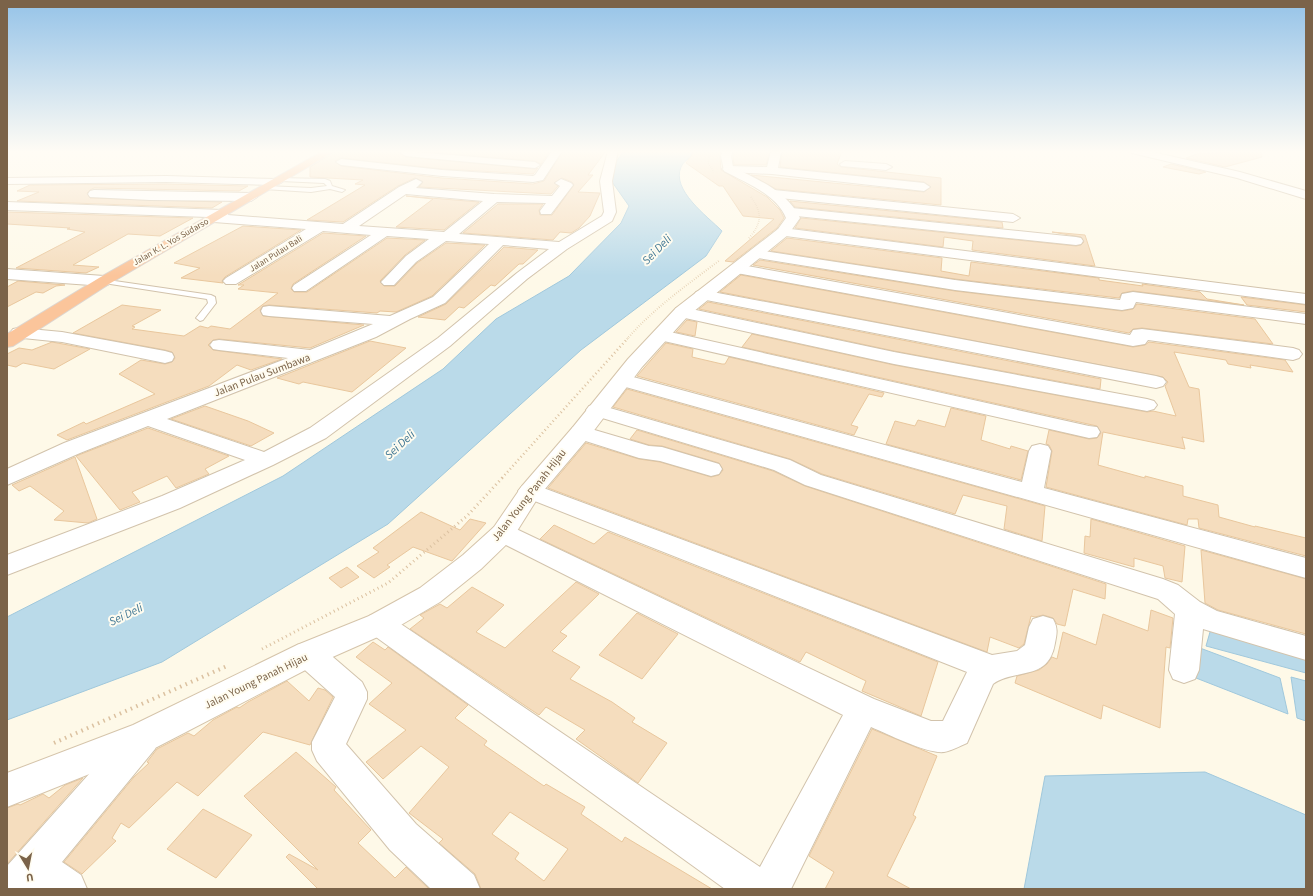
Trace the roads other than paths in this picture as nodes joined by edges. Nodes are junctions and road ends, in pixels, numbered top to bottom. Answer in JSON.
{"nodes":[{"id":1,"x":83,"y":193,"type":"dead end"},
{"id":2,"x":258,"y":193,"type":"edge"},
{"id":3,"x":400,"y":193,"type":"edge"},
{"id":4,"x":436,"y":193,"type":"edge"},
{"id":5,"x":561,"y":193,"type":"edge"},
{"id":6,"x":606,"y":193,"type":"edge"},
{"id":7,"x":777,"y":193,"type":"edge"},
{"id":8,"x":840,"y":193,"type":"edge"},
{"id":9,"x":251,"y":197,"type":"junction"},
{"id":10,"x":494,"y":198,"type":"junction"},
{"id":11,"x":555,"y":200,"type":"junction"},
{"id":12,"x":7,"y":206,"type":"edge"},
{"id":13,"x":546,"y":211,"type":"dead end"},
{"id":14,"x":218,"y":216,"type":"junction"},
{"id":15,"x":1013,"y":218,"type":"dead end"},
{"id":16,"x":788,"y":222,"type":"junction"},
{"id":17,"x":321,"y":226,"type":"junction"},
{"id":18,"x":346,"y":228,"type":"junction"},
{"id":19,"x":384,"y":232,"type":"junction"},
{"id":20,"x":445,"y":237,"type":"junction"},
{"id":21,"x":1076,"y":241,"type":"dead end"},
{"id":22,"x":499,"y":242,"type":"junction"},
{"id":23,"x":562,"y":246,"type":"junction"},
{"id":24,"x":751,"y":248,"type":"junction"},
{"id":25,"x":729,"y":264,"type":"junction"},
{"id":26,"x":7,"y":274,"type":"edge"},
{"id":27,"x":104,"y":281,"type":"junction"},
{"id":28,"x":231,"y":281,"type":"dead end"},
{"id":29,"x":389,"y":282,"type":"dead end"},
{"id":30,"x":300,"y":288,"type":"dead end"},
{"id":31,"x":702,"y":295,"type":"junction"},
{"id":32,"x":1306,"y":299,"type":"edge"},
{"id":33,"x":269,"y":311,"type":"dead end"},
{"id":34,"x":682,"y":312,"type":"junction"},
{"id":35,"x":200,"y":318,"type":"dead end"},
{"id":36,"x":1306,"y":319,"type":"edge"},
{"id":37,"x":394,"y":321,"type":"junction"},
{"id":38,"x":16,"y":332,"type":"edge"},
{"id":39,"x":661,"y":335,"type":"junction"},
{"id":40,"x":219,"y":345,"type":"dead end"},
{"id":41,"x":1293,"y":354,"type":"dead end"},
{"id":42,"x":312,"y":356,"type":"junction"},
{"id":43,"x":166,"y":357,"type":"dead end"},
{"id":44,"x":622,"y":380,"type":"junction"},
{"id":45,"x":1156,"y":382,"type":"dead end"},
{"id":46,"x":1147,"y":405,"type":"dead end"},
{"id":47,"x":596,"y":410,"type":"junction"},
{"id":48,"x":148,"y":419,"type":"junction"},
{"id":49,"x":581,"y":432,"type":"junction"},
{"id":50,"x":1090,"y":432,"type":"dead end"},
{"id":51,"x":1040,"y":451,"type":"dead end"},
{"id":52,"x":265,"y":460,"type":"junction"},
{"id":53,"x":710,"y":469,"type":"dead end"},
{"id":54,"x":7,"y":478,"type":"edge"},
{"id":55,"x":530,"y":491,"type":"junction"},
{"id":56,"x":1031,"y":493,"type":"junction"},
{"id":57,"x":503,"y":533,"type":"junction"},
{"id":58,"x":7,"y":565,"type":"edge"},
{"id":59,"x":1306,"y":568,"type":"edge"},
{"id":60,"x":1190,"y":610,"type":"junction"},
{"id":61,"x":379,"y":624,"type":"junction"},
{"id":62,"x":1043,"y":627,"type":"dead end"},
{"id":63,"x":1306,"y":648,"type":"edge"},
{"id":64,"x":308,"y":654,"type":"junction"},
{"id":65,"x":991,"y":668,"type":"junction"},
{"id":66,"x":1184,"y":670,"type":"dead end"},
{"id":67,"x":863,"y":709,"type":"junction"},
{"id":68,"x":145,"y":736,"type":"junction"},
{"id":69,"x":7,"y":790,"type":"edge"},
{"id":70,"x":22,"y":877,"type":"edge"},
{"id":71,"x":67,"y":889,"type":"edge"},
{"id":72,"x":460,"y":889,"type":"edge"},
{"id":73,"x":758,"y":889,"type":"edge"},
{"id":74,"x":770,"y":889,"type":"edge"}],
"edges":[{"from":1,"to":9,"type":"street"},
{"from":2,"to":9,"type":"highway","name":"Jalan K. L. Yos Sudarso"},
{"from":3,"to":18,"type":"street"},
{"from":4,"to":10,"type":"street"},
{"from":5,"to":11,"type":"street"},
{"from":6,"to":23,"type":"street"},
{"from":7,"to":16,"type":"street"},
{"from":8,"to":15,"type":"street"},
{"from":9,"to":14,"type":"highway","name":"Jalan K. L. Yos Sudarso"},
{"from":10,"to":11,"type":"street"},
{"from":10,"to":20,"type":"street"},
{"from":11,"to":13,"type":"street"},
{"from":12,"to":14,"type":"street"},
{"from":14,"to":17,"type":"street"},
{"from":14,"to":27,"type":"highway","name":"Jalan K. L. Yos Sudarso"},
{"from":16,"to":21,"type":"street"},
{"from":16,"to":24,"type":"street","name":"Jalan Young Panah Hijau"},
{"from":16,"to":32,"type":"street"},
{"from":17,"to":18,"type":"street"},
{"from":17,"to":28,"type":"street","name":"Jalan Pulau Bali"},
{"from":18,"to":19,"type":"street"},
{"from":19,"to":20,"type":"street"},
{"from":19,"to":30,"type":"street"},
{"from":20,"to":22,"type":"street"},
{"from":20,"to":29,"type":"street"},
{"from":22,"to":23,"type":"street"},
{"from":22,"to":37,"type":"street","name":"Jalan Pulau Sumbawa"},
{"from":23,"to":52,"type":"street"},
{"from":24,"to":25,"type":"street","name":"Jalan Young Panah Hijau"},
{"from":24,"to":36,"type":"street"},
{"from":25,"to":31,"type":"street","name":"Jalan Young Panah Hijau"},
{"from":25,"to":41,"type":"street"},
{"from":26,"to":27,"type":"street"},
{"from":27,"to":35,"type":"lane"},
{"from":27,"to":38,"type":"highway","name":"Jalan K. L. Yos Sudarso"},
{"from":31,"to":34,"type":"street","name":"Jalan Young Panah Hijau"},
{"from":31,"to":45,"type":"street"},
{"from":33,"to":37,"type":"street"},
{"from":34,"to":39,"type":"street","name":"Jalan Young Panah Hijau"},
{"from":34,"to":46,"type":"street"},
{"from":37,"to":42,"type":"street","name":"Jalan Pulau Sumbawa"},
{"from":38,"to":43,"type":"street"},
{"from":39,"to":44,"type":"street","name":"Jalan Young Panah Hijau"},
{"from":39,"to":50,"type":"street"},
{"from":40,"to":42,"type":"street"},
{"from":42,"to":48,"type":"street","name":"Jalan Pulau Sumbawa"},
{"from":44,"to":47,"type":"street","name":"Jalan Young Panah Hijau"},
{"from":44,"to":56,"type":"street"},
{"from":47,"to":49,"type":"street","name":"Jalan Young Panah Hijau"},
{"from":47,"to":60,"type":"street"},
{"from":48,"to":52,"type":"street"},
{"from":48,"to":54,"type":"street","name":"Jalan Pulau Sumbawa"},
{"from":49,"to":53,"type":"street"},
{"from":49,"to":55,"type":"street","name":"Jalan Young Panah Hijau"},
{"from":51,"to":56,"type":"street"},
{"from":52,"to":58,"type":"street"},
{"from":55,"to":57,"type":"street","name":"Jalan Young Panah Hijau"},
{"from":55,"to":65,"type":"street"},
{"from":56,"to":59,"type":"street"},
{"from":57,"to":61,"type":"street","name":"Jalan Young Panah Hijau"},
{"from":57,"to":67,"type":"street"},
{"from":60,"to":63,"type":"street"},
{"from":60,"to":66,"type":"street"},
{"from":61,"to":64,"type":"street","name":"Jalan Young Panah Hijau"},
{"from":61,"to":73,"type":"street"},
{"from":62,"to":65,"type":"street"},
{"from":64,"to":68,"type":"street","name":"Jalan Young Panah Hijau"},
{"from":64,"to":72,"type":"street"},
{"from":65,"to":67,"type":"street"},
{"from":67,"to":74,"type":"street"},
{"from":68,"to":69,"type":"street","name":"Jalan Young Panah Hijau"},
{"from":68,"to":70,"type":"street"},
{"from":70,"to":71,"type":"street"}]}
